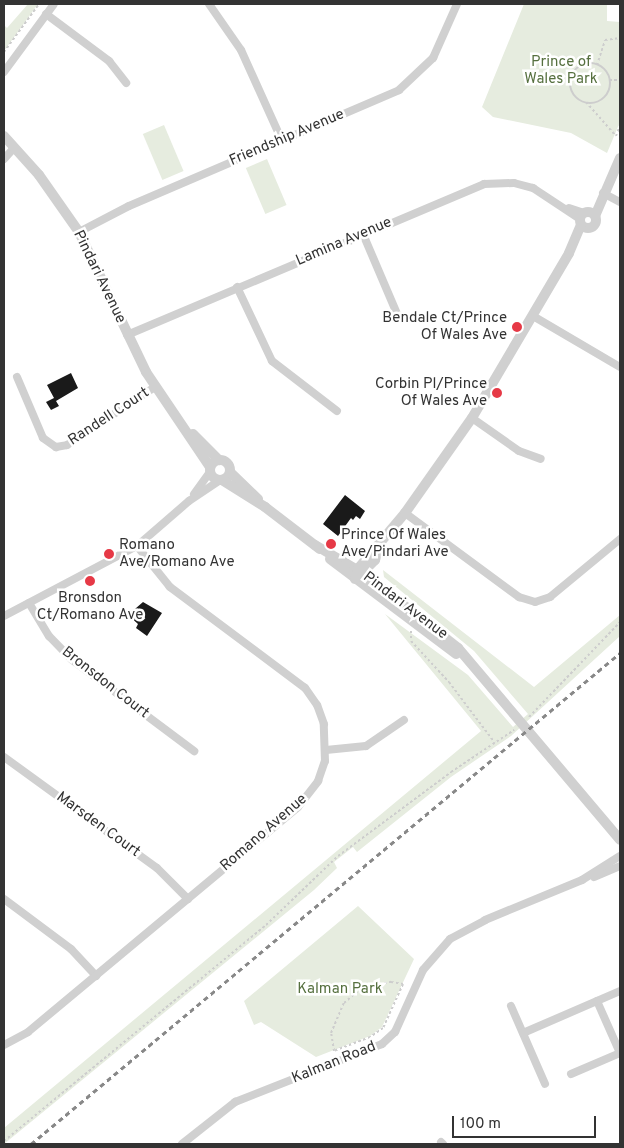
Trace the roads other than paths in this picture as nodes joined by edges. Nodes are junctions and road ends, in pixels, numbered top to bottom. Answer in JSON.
{"nodes":[{"id":1,"x":54,"y":4,"type":"edge"},
{"id":2,"x":209,"y":4,"type":"edge"},
{"id":3,"x":457,"y":4,"type":"edge"},
{"id":4,"x":46,"y":14,"type":"junction"},
{"id":5,"x":4,"y":72,"type":"edge"},
{"id":6,"x":126,"y":83,"type":"dead end"},
{"id":7,"x":4,"y":136,"type":"edge"},
{"id":8,"x":282,"y":141,"type":"junction"},
{"id":9,"x":14,"y":148,"type":"junction"},
{"id":10,"x":620,"y":158,"type":"edge"},
{"id":11,"x":4,"y":159,"type":"edge"},
{"id":12,"x":603,"y":193,"type":"junction"},
{"id":13,"x":620,"y":202,"type":"edge"},
{"id":14,"x":586,"y":219,"type":"junction"},
{"id":15,"x":79,"y":232,"type":"junction"},
{"id":16,"x":363,"y":234,"type":"junction"},
{"id":17,"x":237,"y":287,"type":"junction"},
{"id":18,"x":398,"y":316,"type":"dead end"},
{"id":19,"x":533,"y":316,"type":"junction"},
{"id":20,"x":126,"y":335,"type":"junction"},
{"id":21,"x":620,"y":367,"type":"edge"},
{"id":22,"x":17,"y":377,"type":"dead end"},
{"id":23,"x":155,"y":387,"type":"junction"},
{"id":24,"x":337,"y":411,"type":"dead end"},
{"id":25,"x":472,"y":418,"type":"junction"},
{"id":26,"x":541,"y":459,"type":"dead end"},
{"id":27,"x":213,"y":466,"type":"junction"},
{"id":28,"x":230,"y":472,"type":"junction"},
{"id":29,"x":221,"y":481,"type":"junction"},
{"id":30,"x":189,"y":501,"type":"junction"},
{"id":31,"x":266,"y":507,"type":"junction"},
{"id":32,"x":405,"y":513,"type":"junction"},
{"id":33,"x":620,"y":538,"type":"edge"},
{"id":34,"x":137,"y":546,"type":"junction"},
{"id":35,"x":358,"y":574,"type":"junction"},
{"id":36,"x":29,"y":603,"type":"junction"},
{"id":37,"x":4,"y":616,"type":"edge"},
{"id":38,"x":486,"y":679,"type":"junction"},
{"id":39,"x":404,"y":720,"type":"dead end"},
{"id":40,"x":326,"y":750,"type":"junction"},
{"id":41,"x":194,"y":751,"type":"dead end"},
{"id":42,"x":4,"y":757,"type":"edge"},
{"id":43,"x":620,"y":840,"type":"edge"},
{"id":44,"x":620,"y":856,"type":"edge"},
{"id":45,"x":620,"y":866,"type":"edge"},
{"id":46,"x":582,"y":880,"type":"junction"},
{"id":47,"x":4,"y":899,"type":"edge"},
{"id":48,"x":188,"y":899,"type":"junction"},
{"id":49,"x":96,"y":976,"type":"junction"},
{"id":50,"x":620,"y":991,"type":"edge"},
{"id":51,"x":597,"y":1001,"type":"junction"},
{"id":52,"x":511,"y":1006,"type":"dead end"},
{"id":53,"x":523,"y":1032,"type":"junction"},
{"id":54,"x":4,"y":1044,"type":"edge"},
{"id":55,"x":620,"y":1053,"type":"edge"},
{"id":56,"x":571,"y":1074,"type":"dead end"},
{"id":57,"x":545,"y":1084,"type":"dead end"},
{"id":58,"x":182,"y":1144,"type":"edge"}],
"edges":[{"from":1,"to":4,"type":"street"},
{"from":2,"to":8,"type":"street"},
{"from":3,"to":8,"type":"street","name":"Friendship Avenue"},
{"from":4,"to":5,"type":"street"},
{"from":4,"to":6,"type":"street"},
{"from":7,"to":9,"type":"street","name":"Pindari Avenue"},
{"from":8,"to":15,"type":"street","name":"Friendship Avenue"},
{"from":9,"to":11,"type":"street"},
{"from":9,"to":15,"type":"street","name":"Pindari Avenue"},
{"from":10,"to":12,"type":"street"},
{"from":12,"to":13,"type":"street"},
{"from":12,"to":14,"type":"street"},
{"from":14,"to":16,"type":"street","name":"Lamina Avenue"},
{"from":14,"to":19,"type":"street"},
{"from":15,"to":20,"type":"street","name":"Pindari Avenue"},
{"from":16,"to":17,"type":"street","name":"Lamina Avenue"},
{"from":16,"to":18,"type":"street"},
{"from":17,"to":20,"type":"street","name":"Lamina Avenue"},
{"from":17,"to":24,"type":"street"},
{"from":19,"to":21,"type":"street"},
{"from":19,"to":25,"type":"street"},
{"from":20,"to":23,"type":"street","name":"Pindari Avenue"},
{"from":22,"to":23,"type":"street","name":"Randell Court"},
{"from":23,"to":27,"type":"street","name":"Pindari Avenue"},
{"from":25,"to":26,"type":"street"},
{"from":25,"to":32,"type":"street"},
{"from":27,"to":28,"type":"street","name":"Pindari Avenue"},
{"from":27,"to":29,"type":"street","name":"Pindari Avenue"},
{"from":27,"to":30,"type":"street"},
{"from":28,"to":29,"type":"street"},
{"from":28,"to":31,"type":"street","name":"Pindari Avenue"},
{"from":29,"to":30,"type":"street"},
{"from":29,"to":31,"type":"street","name":"Pindari Avenue"},
{"from":30,"to":34,"type":"street"},
{"from":31,"to":35,"type":"street","name":"Pindari Avenue"},
{"from":32,"to":33,"type":"street"},
{"from":32,"to":35,"type":"street"},
{"from":34,"to":36,"type":"street"},
{"from":34,"to":40,"type":"street","name":"Romano Avenue"},
{"from":35,"to":38,"type":"street","name":"Pindari Avenue"},
{"from":35,"to":38,"type":"street","name":"Pindari Avenue"},
{"from":36,"to":37,"type":"street"},
{"from":36,"to":41,"type":"street","name":"Bronsdon Court"},
{"from":38,"to":43,"type":"street","name":"Pindari Avenue"},
{"from":39,"to":40,"type":"street"},
{"from":40,"to":48,"type":"street","name":"Romano Avenue"},
{"from":42,"to":48,"type":"street","name":"Marsden Court"},
{"from":44,"to":46,"type":"street","name":"Kalman Road"},
{"from":45,"to":46,"type":"street","name":"Kalman Road"},
{"from":46,"to":58,"type":"street","name":"Kalman Road"},
{"from":47,"to":49,"type":"street"},
{"from":48,"to":49,"type":"street","name":"Romano Avenue"},
{"from":49,"to":54,"type":"street","name":"Romano Avenue"},
{"from":50,"to":51,"type":"street"},
{"from":51,"to":53,"type":"street"},
{"from":51,"to":55,"type":"street"},
{"from":52,"to":53,"type":"street"},
{"from":53,"to":57,"type":"street"},
{"from":55,"to":56,"type":"street"}]}
